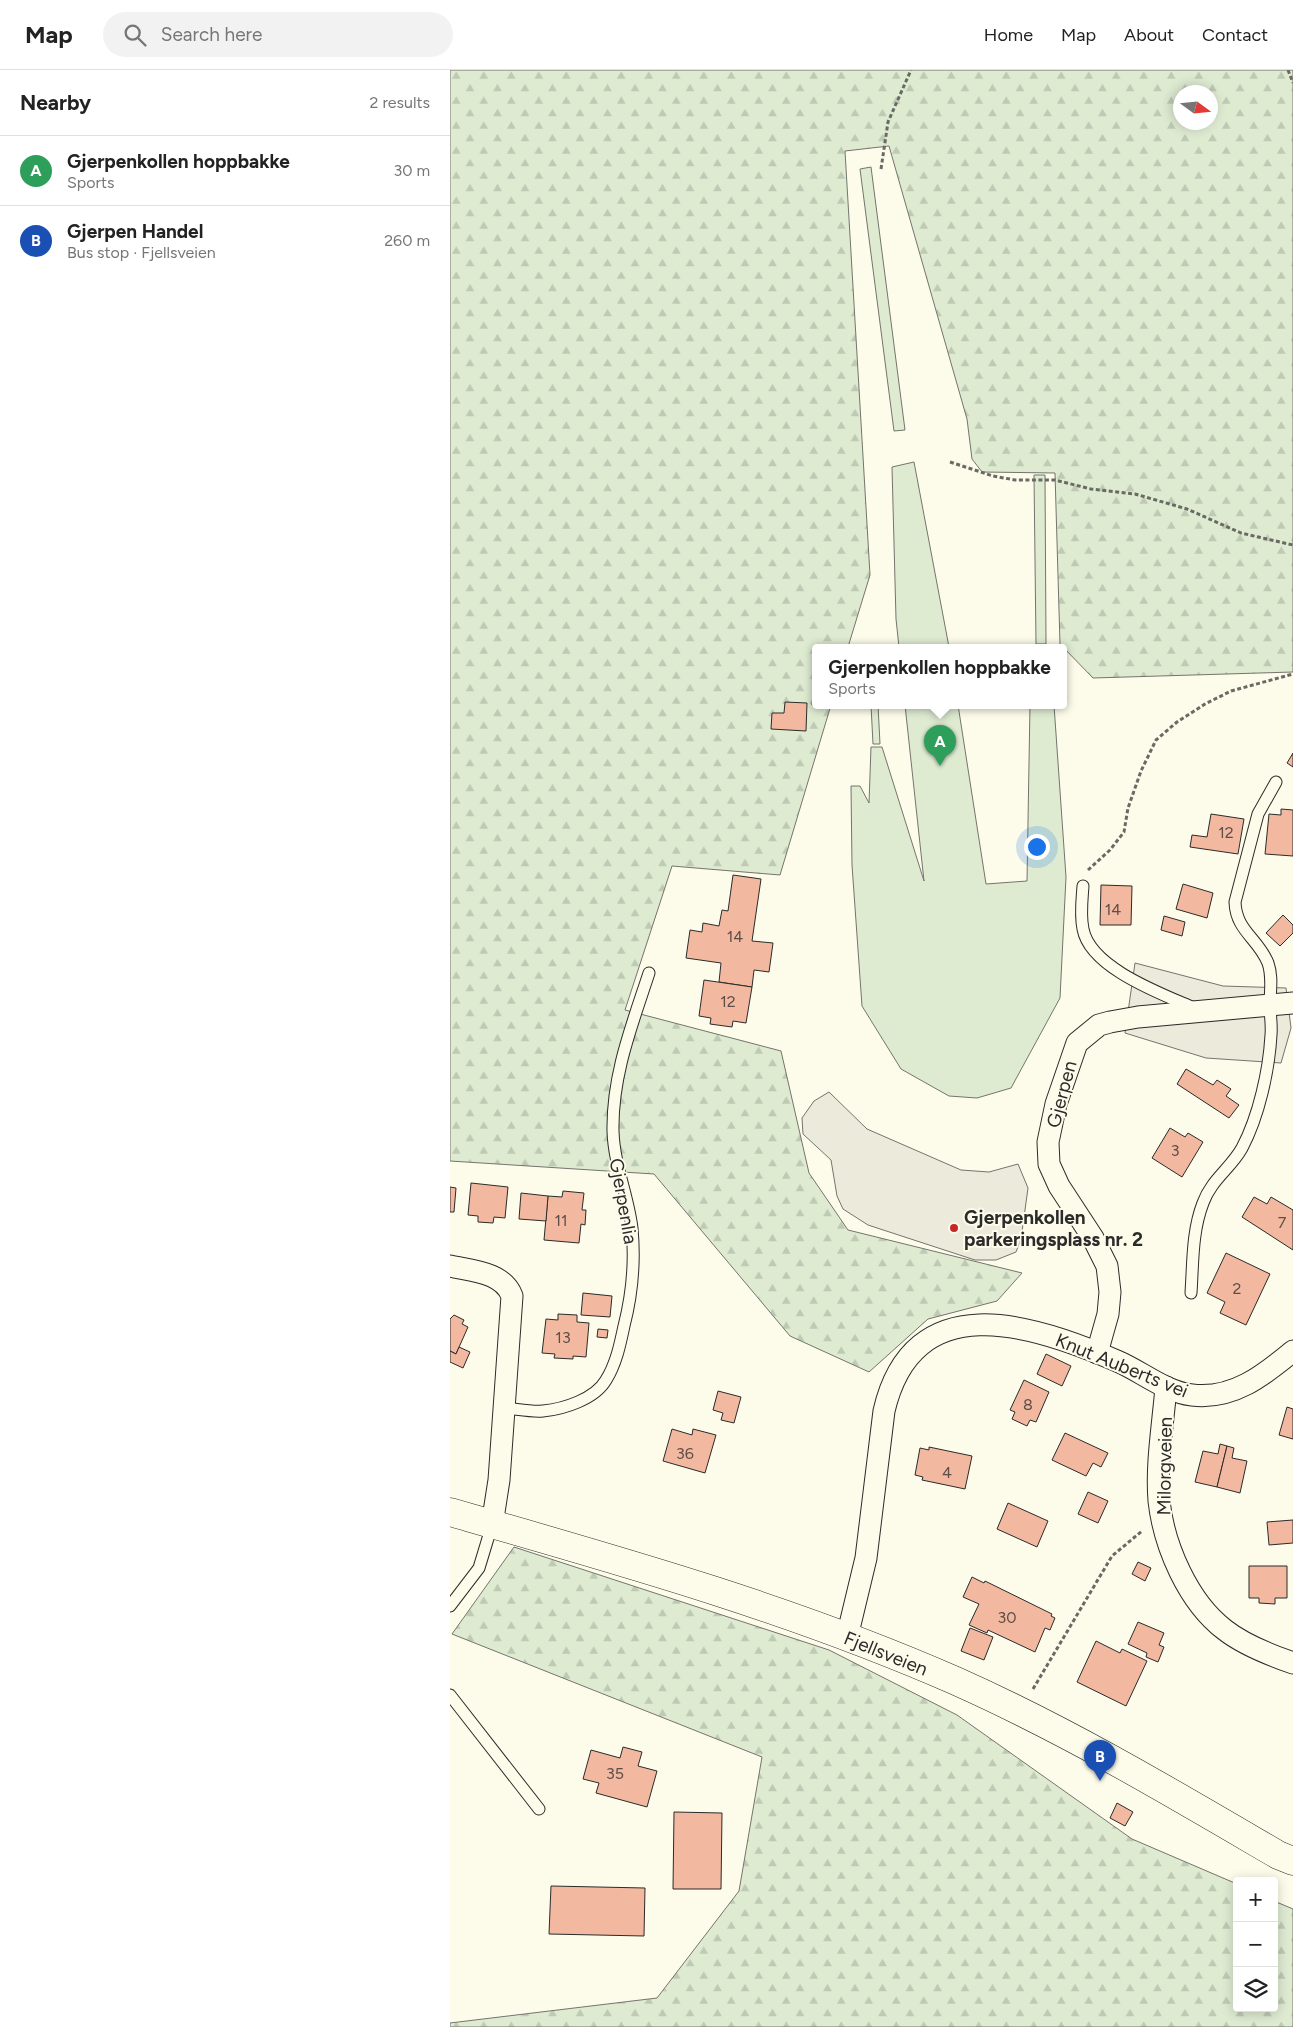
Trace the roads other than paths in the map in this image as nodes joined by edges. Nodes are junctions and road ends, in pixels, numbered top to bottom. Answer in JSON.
{"nodes":[{"id":1,"x":1276,"y":782,"type":"dead end"},
{"id":2,"x":1083,"y":886,"type":"road end"},
{"id":3,"x":649,"y":973,"type":"dead end"},
{"id":4,"x":1293,"y":1003,"type":"edge"},
{"id":5,"x":1270,"y":1005,"type":"junction"},
{"id":6,"x":1200,"y":1011,"type":"junction"},
{"id":7,"x":450,"y":1266,"type":"edge"},
{"id":8,"x":1191,"y":1292,"type":"dead end"},
{"id":9,"x":1293,"y":1351,"type":"edge"},
{"id":10,"x":1097,"y":1353,"type":"junction"},
{"id":11,"x":1166,"y":1387,"type":"junction"},
{"id":12,"x":505,"y":1408,"type":"junction"},
{"id":13,"x":450,"y":1512,"type":"edge"},
{"id":14,"x":492,"y":1525,"type":"junction"},
{"id":15,"x":450,"y":1606,"type":"edge"},
{"id":16,"x":847,"y":1637,"type":"junction"},
{"id":17,"x":1293,"y":1663,"type":"edge"},
{"id":18,"x":450,"y":1695,"type":"edge"},
{"id":19,"x":540,"y":1809,"type":"dead end"},
{"id":20,"x":1293,"y":1861,"type":"edge"}],
"edges":[{"from":1,"to":5,"type":"lane"},
{"from":2,"to":6,"type":"lane"},
{"from":3,"to":12,"type":"lane","name":"Gjerpenlia"},
{"from":4,"to":5,"type":"street","name":"Gjerpen"},
{"from":5,"to":6,"type":"street","name":"Gjerpen"},
{"from":5,"to":8,"type":"lane"},
{"from":6,"to":10,"type":"street","name":"Gjerpen"},
{"from":7,"to":12,"type":"street"},
{"from":9,"to":11,"type":"street","name":"Knut Auberts vei"},
{"from":10,"to":11,"type":"street","name":"Knut Auberts vei"},
{"from":10,"to":16,"type":"street","name":"Knut Auberts vei"},
{"from":11,"to":17,"type":"street","name":"Milorgveien"},
{"from":12,"to":14,"type":"street"},
{"from":13,"to":14,"type":"main road","name":"Fjellsveien"},
{"from":14,"to":15,"type":"lane"},
{"from":14,"to":16,"type":"main road","name":"Fjellsveien"},
{"from":16,"to":20,"type":"main road","name":"Fjellsveien"},
{"from":18,"to":19,"type":"lane"}]}
